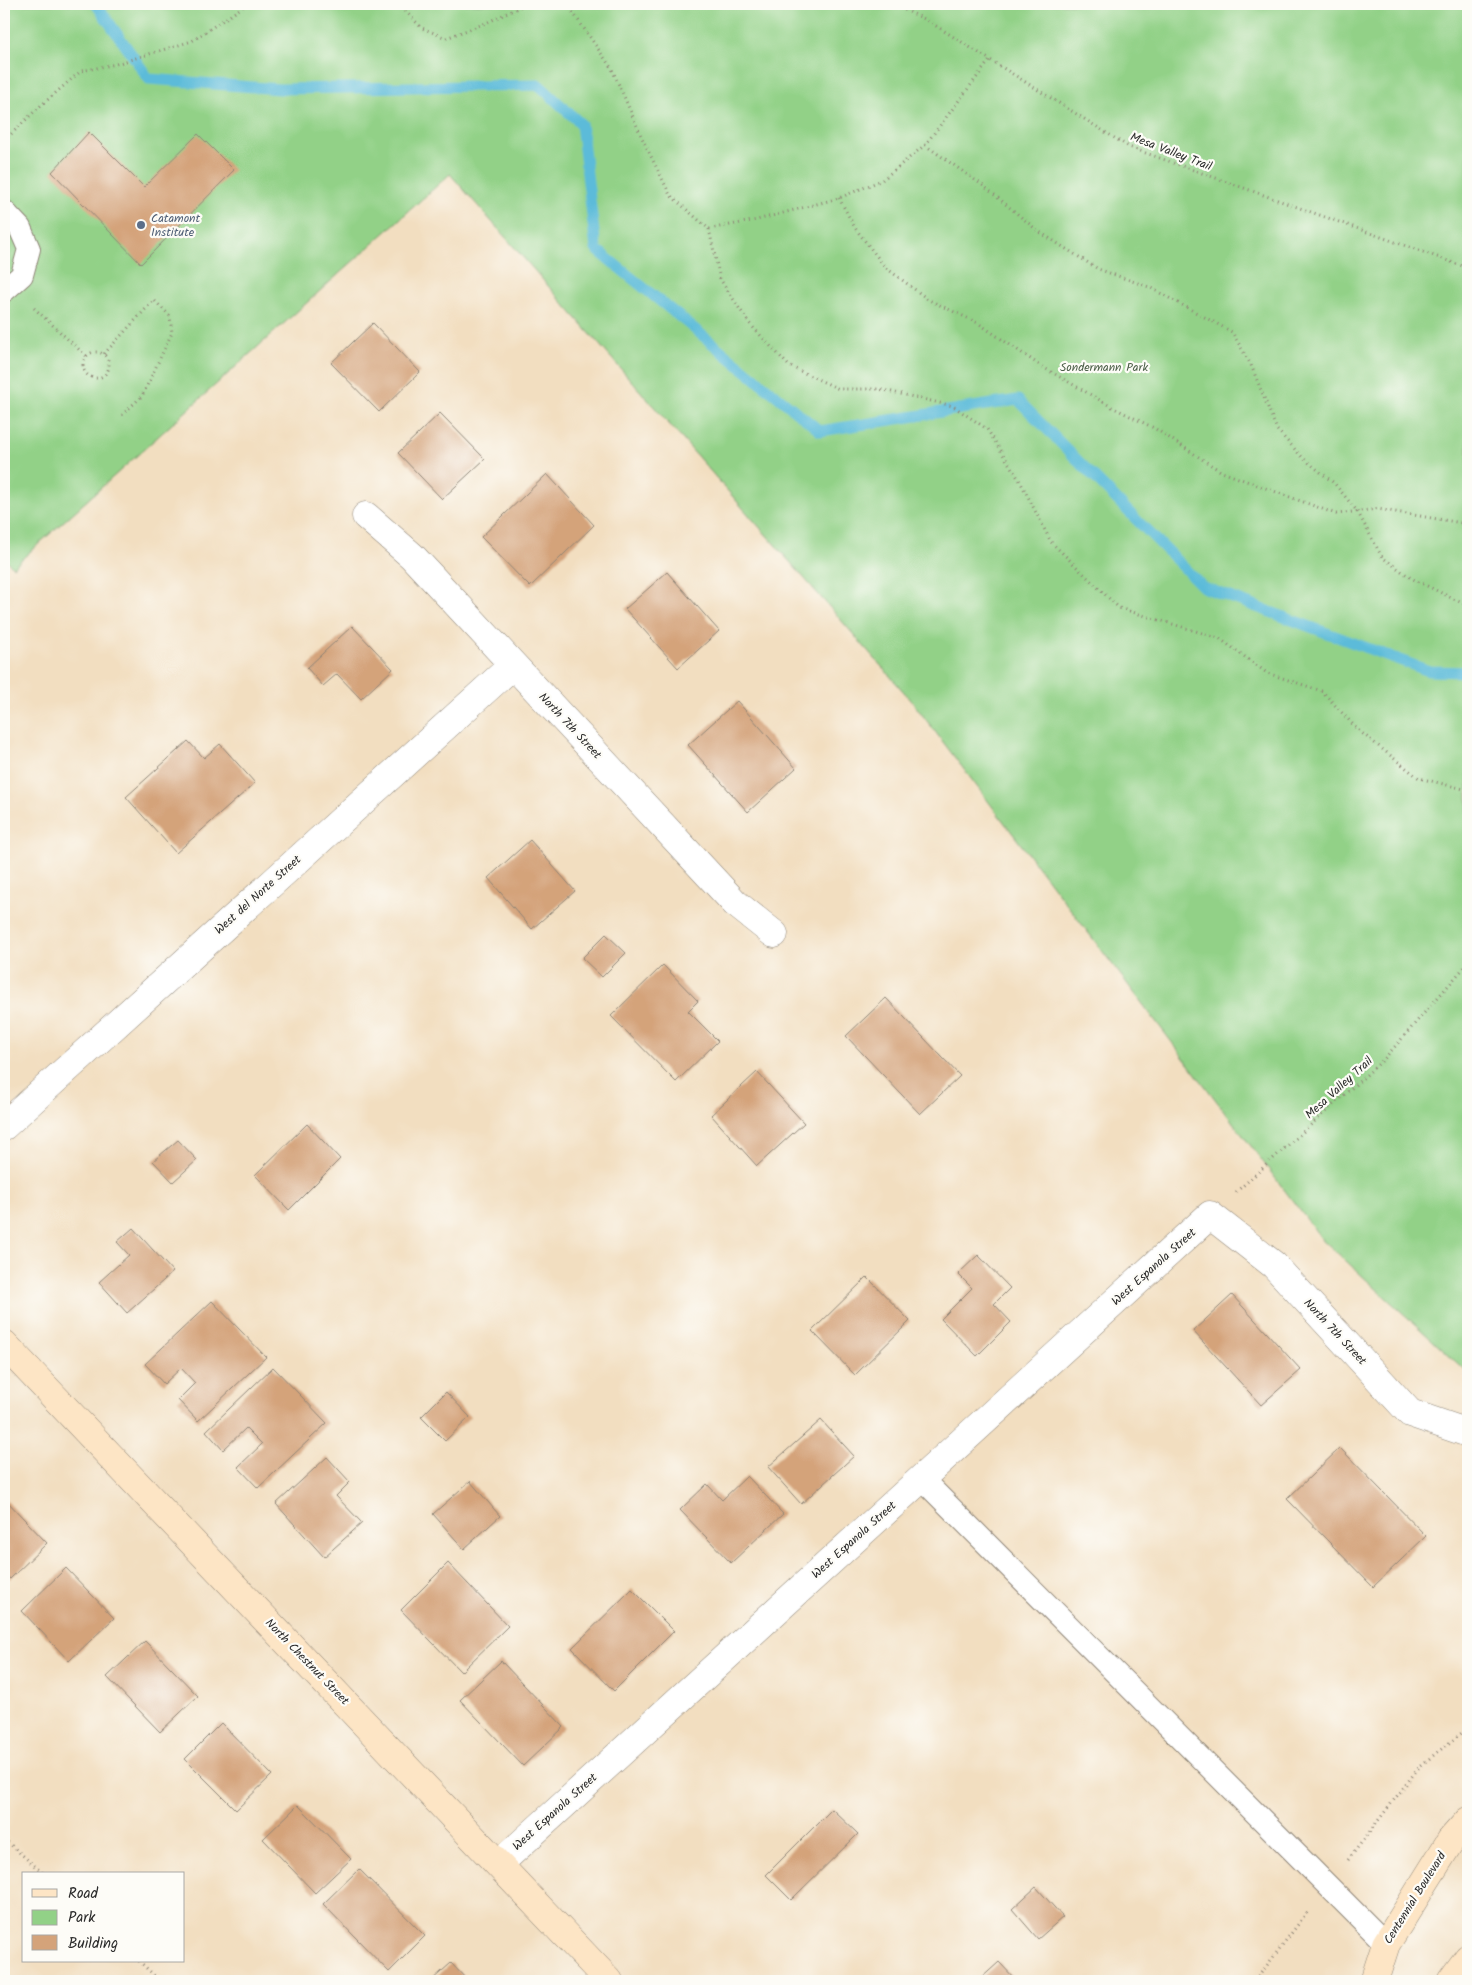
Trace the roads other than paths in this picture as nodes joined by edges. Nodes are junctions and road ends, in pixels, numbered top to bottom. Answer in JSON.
{"nodes":[{"id":1,"x":4,"y":211,"type":"edge"},
{"id":2,"x":4,"y":291,"type":"edge"},
{"id":3,"x":366,"y":516,"type":"dead end"},
{"id":4,"x":513,"y":665,"type":"junction"},
{"id":5,"x":774,"y":934,"type":"dead end"},
{"id":6,"x":4,"y":1126,"type":"edge"},
{"id":7,"x":1210,"y":1215,"type":"joint"},
{"id":8,"x":4,"y":1344,"type":"edge"},
{"id":9,"x":1468,"y":1433,"type":"edge"},
{"id":10,"x":922,"y":1479,"type":"junction"},
{"id":11,"x":1468,"y":1821,"type":"edge"},
{"id":12,"x":499,"y":1864,"type":"junction"},
{"id":13,"x":1386,"y":1944,"type":"junction"},
{"id":14,"x":1468,"y":1958,"type":"edge"},
{"id":15,"x":608,"y":1981,"type":"edge"},
{"id":16,"x":1374,"y":1981,"type":"edge"},
{"id":17,"x":1451,"y":1981,"type":"edge"}],
"edges":[{"from":1,"to":2,"type":"lane"},
{"from":3,"to":4,"type":"street","name":"North 7th Street"},
{"from":4,"to":5,"type":"street","name":"North 7th Street"},
{"from":4,"to":6,"type":"street","name":"West del Norte Street"},
{"from":7,"to":9,"type":"street","name":"North 7th Street"},
{"from":7,"to":10,"type":"street","name":"West Espanola Street"},
{"from":8,"to":12,"type":"main road","name":"North Chestnut Street"},
{"from":10,"to":12,"type":"street","name":"West Espanola Street"},
{"from":10,"to":13,"type":"lane"},
{"from":11,"to":13,"type":"main road","name":"Centennial Boulevard"},
{"from":12,"to":15,"type":"main road","name":"North Chestnut Street"},
{"from":13,"to":16,"type":"main road","name":"Centennial Boulevard"},
{"from":14,"to":17,"type":"main road"}]}
